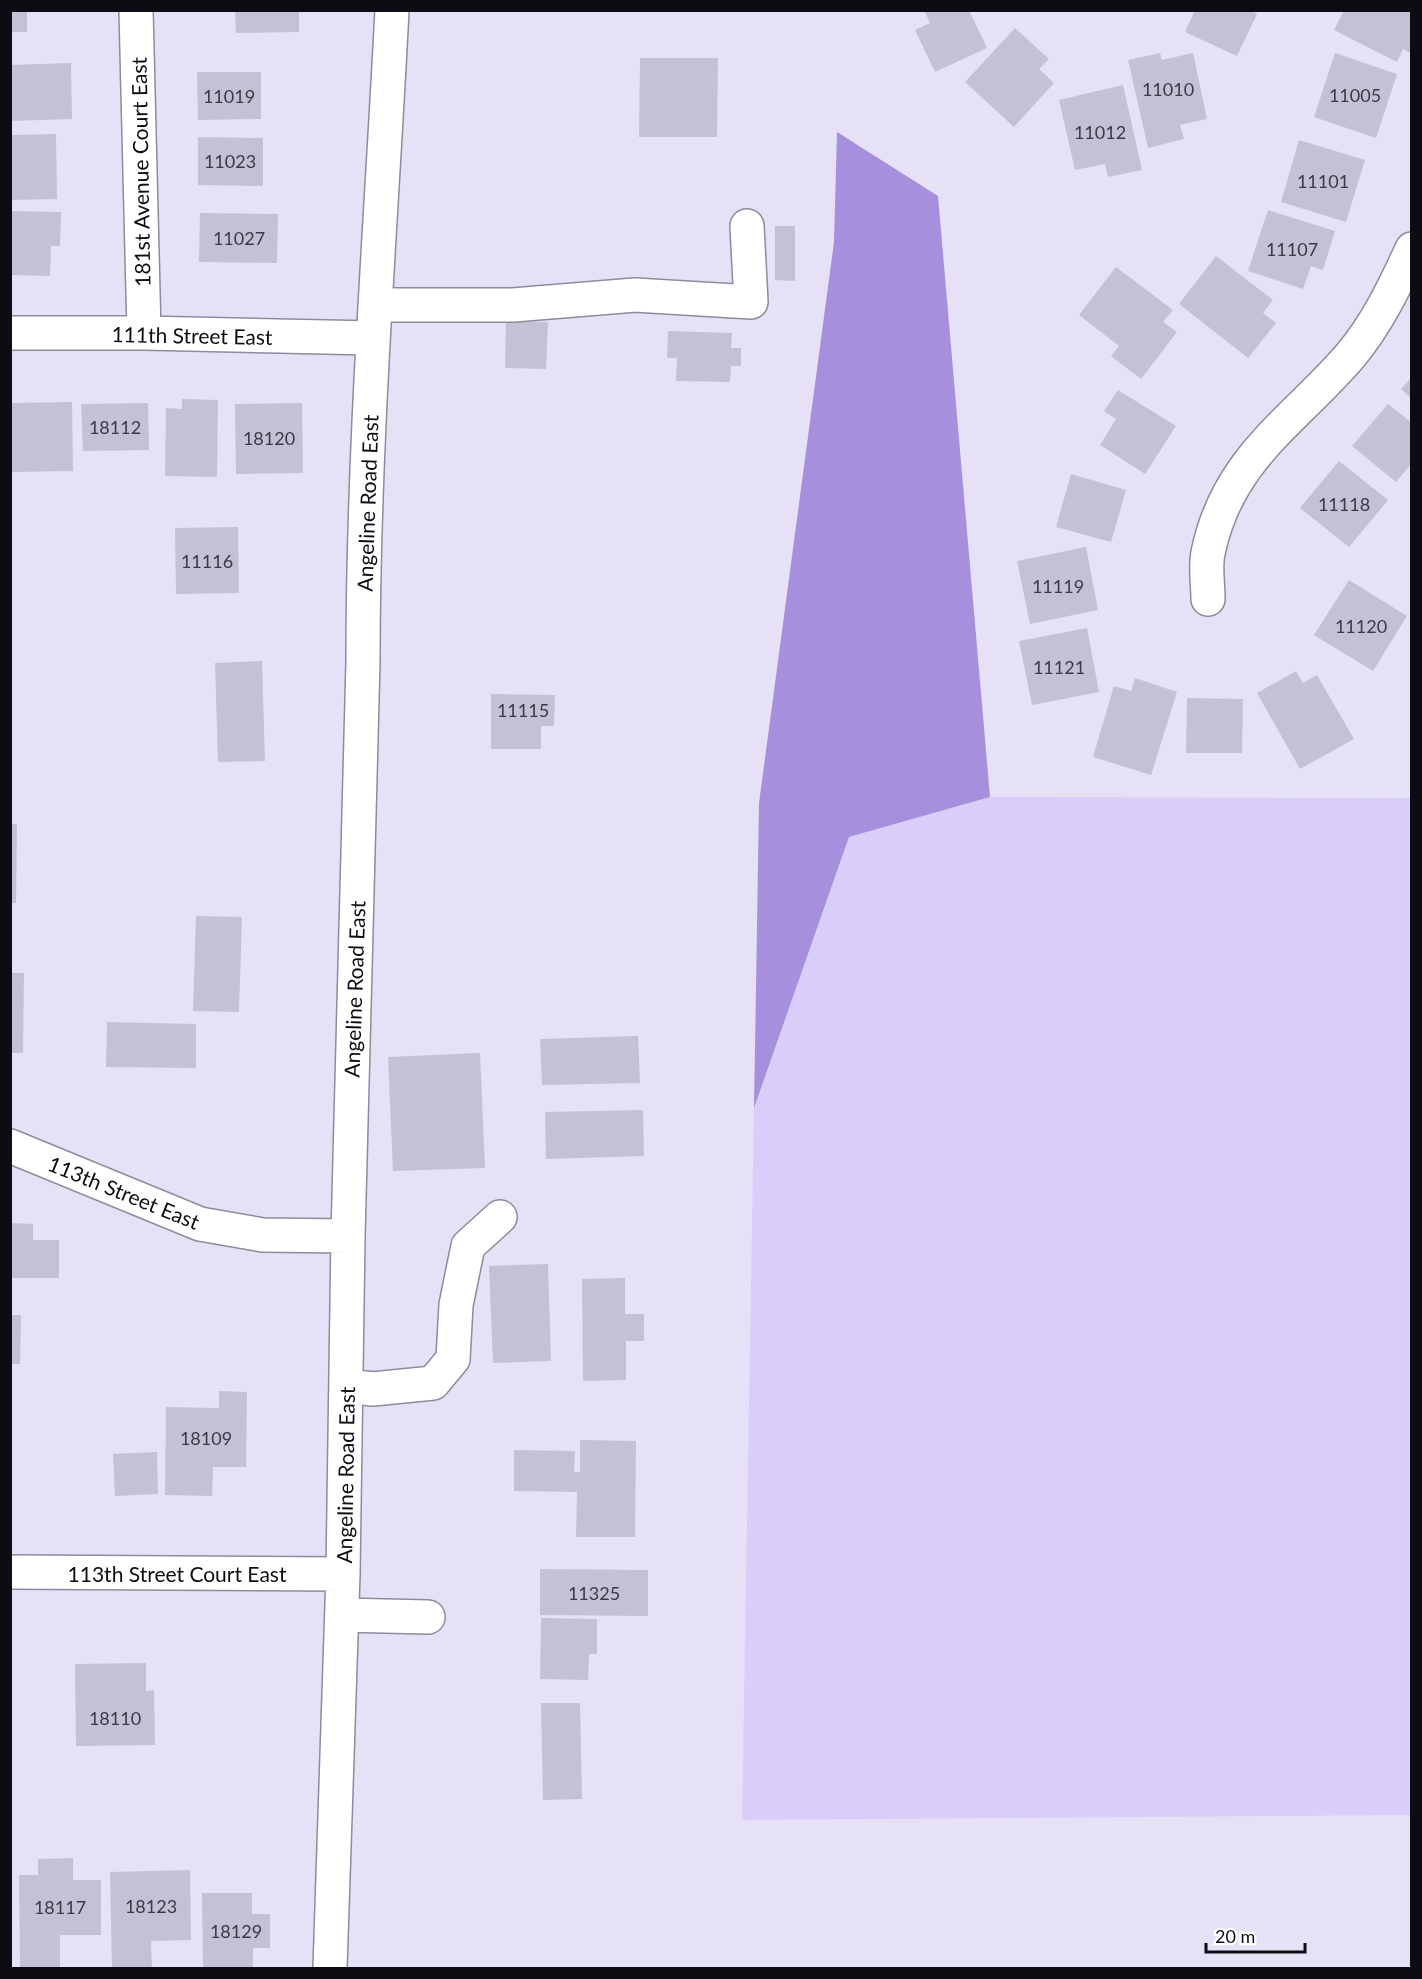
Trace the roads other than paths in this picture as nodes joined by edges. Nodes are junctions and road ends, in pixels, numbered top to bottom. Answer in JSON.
{"nodes":[{"id":1,"x":136,"y":10,"type":"edge"},
{"id":2,"x":392,"y":10,"type":"edge"},
{"id":3,"x":747,"y":226,"type":"dead end"},
{"id":4,"x":1412,"y":249,"type":"edge"},
{"id":5,"x":375,"y":305,"type":"junction"},
{"id":6,"x":10,"y":333,"type":"edge"},
{"id":7,"x":144,"y":333,"type":"junction"},
{"id":8,"x":373,"y":338,"type":"junction"},
{"id":9,"x":1208,"y":599,"type":"dead end"},
{"id":10,"x":10,"y":1146,"type":"edge"},
{"id":11,"x":500,"y":1218,"type":"dead end"},
{"id":12,"x":348,"y":1236,"type":"junction"},
{"id":13,"x":346,"y":1386,"type":"junction"},
{"id":14,"x":10,"y":1572,"type":"edge"},
{"id":15,"x":343,"y":1574,"type":"junction"},
{"id":16,"x":342,"y":1615,"type":"junction"},
{"id":17,"x":428,"y":1617,"type":"dead end"},
{"id":18,"x":330,"y":1968,"type":"edge"}],
"edges":[{"from":1,"to":7,"type":"street","name":"181st Avenue Court East"},
{"from":2,"to":5,"type":"street","name":"Angeline Road East"},
{"from":3,"to":5,"type":"street"},
{"from":4,"to":9,"type":"street"},
{"from":5,"to":8,"type":"street","name":"Angeline Road East"},
{"from":6,"to":7,"type":"street","name":"111th Street East"},
{"from":7,"to":8,"type":"street","name":"111th Street East"},
{"from":8,"to":12,"type":"street","name":"Angeline Road East"},
{"from":10,"to":12,"type":"street","name":"113th Street East"},
{"from":11,"to":13,"type":"street"},
{"from":12,"to":13,"type":"street","name":"Angeline Road East"},
{"from":13,"to":15,"type":"street","name":"Angeline Road East"},
{"from":14,"to":15,"type":"street","name":"113th Street Court East"},
{"from":15,"to":16,"type":"street","name":"Angeline Road East"},
{"from":16,"to":17,"type":"street"},
{"from":16,"to":18,"type":"street","name":"Angeline Road East"}]}
